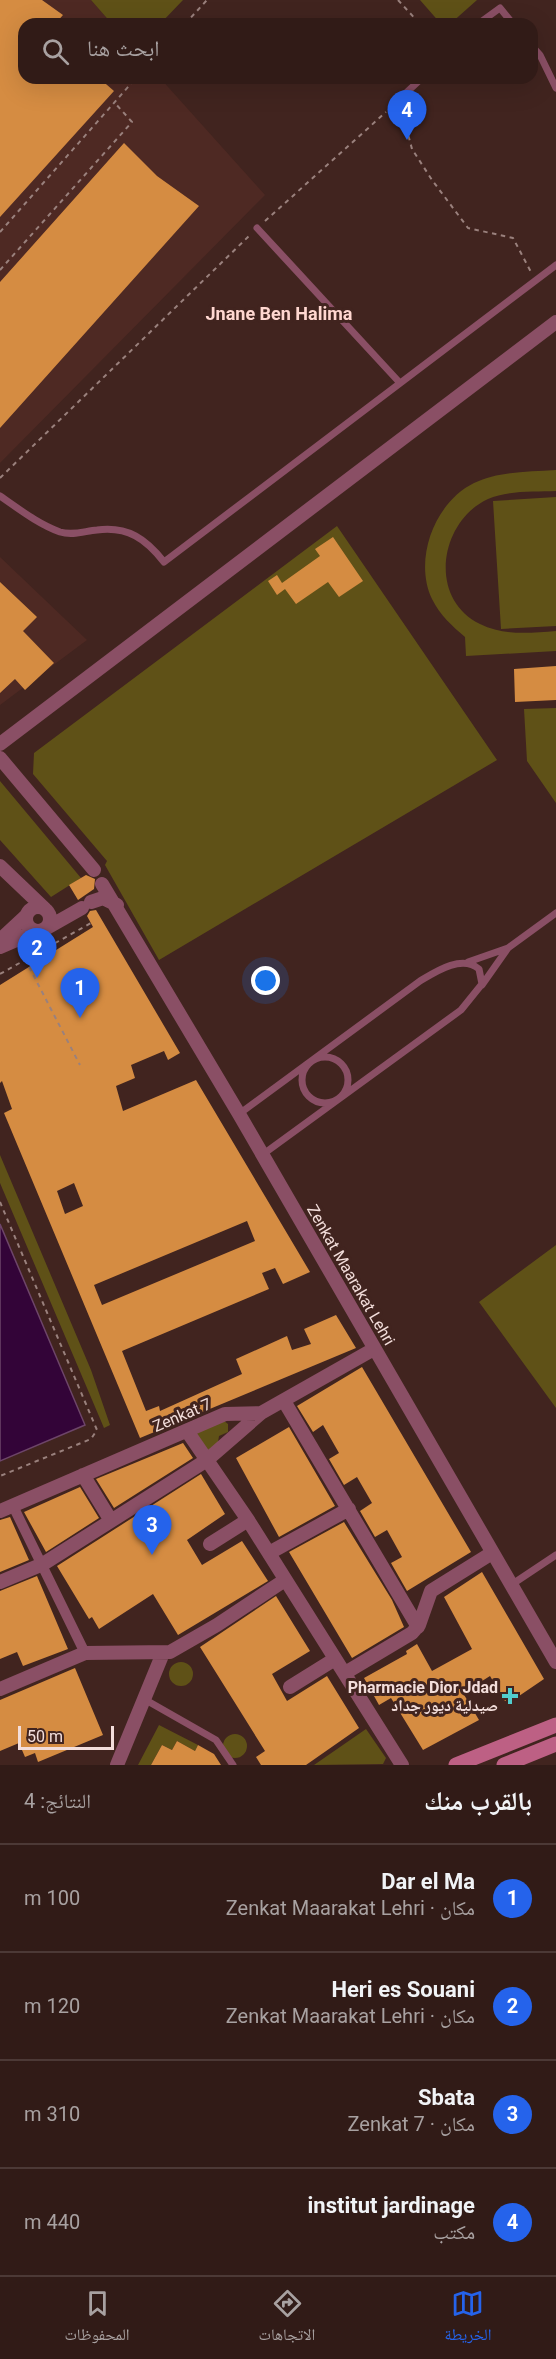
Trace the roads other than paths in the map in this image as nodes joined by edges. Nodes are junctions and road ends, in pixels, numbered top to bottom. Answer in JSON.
{"nodes":[{"id":1,"x":486,"y":18,"type":"edge"},
{"id":2,"x":508,"y":18,"type":"edge"},
{"id":3,"x":538,"y":56,"type":"edge"},
{"id":4,"x":416,"y":84,"type":"edge"},
{"id":5,"x":556,"y":88,"type":"edge"},
{"id":6,"x":393,"y":105,"type":"dead end"},
{"id":7,"x":257,"y":228,"type":"dead end"},
{"id":8,"x":556,"y":265,"type":"edge"},
{"id":9,"x":556,"y":322,"type":"edge"},
{"id":10,"x":400,"y":383,"type":"junction"},
{"id":11,"x":0,"y":496,"type":"edge"},
{"id":12,"x":0,"y":744,"type":"edge"},
{"id":13,"x":0,"y":758,"type":"edge"},
{"id":14,"x":0,"y":866,"type":"edge"},
{"id":15,"x":94,"y":870,"type":"dead end"},
{"id":16,"x":16,"y":884,"type":"junction"},
{"id":17,"x":102,"y":884,"type":"dead end"},
{"id":18,"x":117,"y":904,"type":"junction"},
{"id":19,"x":45,"y":909,"type":"junction"},
{"id":20,"x":556,"y":913,"type":"edge"},
{"id":21,"x":27,"y":914,"type":"junction"},
{"id":22,"x":41,"y":930,"type":"junction"},
{"id":23,"x":0,"y":939,"type":"edge"},
{"id":24,"x":0,"y":947,"type":"edge"},
{"id":25,"x":508,"y":948,"type":"junction"},
{"id":26,"x":464,"y":963,"type":"junction"},
{"id":27,"x":479,"y":989,"type":"junction"},
{"id":28,"x":311,"y":1061,"type":"junction"},
{"id":29,"x":339,"y":1099,"type":"junction"},
{"id":30,"x":239,"y":1114,"type":"junction"},
{"id":31,"x":262,"y":1155,"type":"junction"},
{"id":32,"x":374,"y":1349,"type":"junction"},
{"id":33,"x":284,"y":1401,"type":"junction"},
{"id":34,"x":261,"y":1413,"type":"junction"},
{"id":35,"x":187,"y":1431,"type":"junction"},
{"id":36,"x":207,"y":1460,"type":"junction"},
{"id":37,"x":83,"y":1475,"type":"junction"},
{"id":38,"x":6,"y":1508,"type":"edge"},
{"id":39,"x":348,"y":1509,"type":"junction"},
{"id":40,"x":110,"y":1519,"type":"junction"},
{"id":41,"x":248,"y":1520,"type":"junction"},
{"id":42,"x":210,"y":1544,"type":"dead end"},
{"id":43,"x":269,"y":1553,"type":"junction"},
{"id":44,"x":492,"y":1553,"type":"junction"},
{"id":45,"x":556,"y":1555,"type":"edge"},
{"id":46,"x":43,"y":1564,"type":"junction"},
{"id":47,"x":285,"y":1580,"type":"junction"},
{"id":48,"x":0,"y":1582,"type":"edge"},
{"id":49,"x":511,"y":1585,"type":"junction"},
{"id":50,"x":418,"y":1627,"type":"junction"},
{"id":51,"x":85,"y":1653,"type":"junction"},
{"id":52,"x":163,"y":1653,"type":"junction"},
{"id":53,"x":335,"y":1659,"type":"junction"},
{"id":54,"x":556,"y":1662,"type":"edge"},
{"id":55,"x":345,"y":1673,"type":"junction"},
{"id":56,"x":290,"y":1687,"type":"dead end"},
{"id":57,"x":0,"y":1689,"type":"edge"},
{"id":58,"x":144,"y":1699,"type":"junction"},
{"id":59,"x":556,"y":1725,"type":"edge"},
{"id":60,"x":556,"y":1744,"type":"edge"},
{"id":61,"x":117,"y":1765,"type":"edge"},
{"id":62,"x":233,"y":1765,"type":"edge"},
{"id":63,"x":401,"y":1765,"type":"edge"},
{"id":64,"x":456,"y":1765,"type":"edge"},
{"id":65,"x":504,"y":1765,"type":"edge"}],
"edges":[{"from":1,"to":2,"type":"lane"},
{"from":3,"to":5,"type":"lane"},
{"from":4,"to":6,"type":"lane"},
{"from":7,"to":10,"type":"lane"},
{"from":8,"to":10,"type":"lane"},
{"from":9,"to":12,"type":"street"},
{"from":10,"to":11,"type":"lane"},
{"from":13,"to":15,"type":"street"},
{"from":14,"to":16,"type":"street"},
{"from":16,"to":19,"type":"street"},
{"from":16,"to":21,"type":"street"},
{"from":17,"to":18,"type":"street","name":"Zenkat Maarakat Lehri"},
{"from":18,"to":22,"type":"street"},
{"from":18,"to":30,"type":"street","name":"Zenkat Maarakat Lehri"},
{"from":19,"to":21,"type":"street"},
{"from":19,"to":22,"type":"street"},
{"from":20,"to":25,"type":"lane"},
{"from":21,"to":22,"type":"street"},
{"from":21,"to":23,"type":"street"},
{"from":22,"to":24,"type":"street"},
{"from":25,"to":26,"type":"lane"},
{"from":25,"to":27,"type":"lane"},
{"from":26,"to":27,"type":"lane"},
{"from":26,"to":28,"type":"lane"},
{"from":27,"to":29,"type":"lane"},
{"from":28,"to":29,"type":"lane"},
{"from":28,"to":29,"type":"lane"},
{"from":28,"to":30,"type":"lane"},
{"from":29,"to":31,"type":"lane"},
{"from":30,"to":31,"type":"street","name":"Zenkat Maarakat Lehri"},
{"from":31,"to":32,"type":"street","name":"Zenkat Maarakat Lehri"},
{"from":32,"to":33,"type":"street","name":"Zenkat 7"},
{"from":32,"to":44,"type":"street","name":"Zenkat Maarakat Lehri"},
{"from":33,"to":34,"type":"street","name":"Zenkat 7"},
{"from":33,"to":39,"type":"street"},
{"from":34,"to":35,"type":"street","name":"Zenkat 7"},
{"from":34,"to":36,"type":"street"},
{"from":35,"to":36,"type":"street"},
{"from":35,"to":37,"type":"street","name":"Zenkat 7"},
{"from":36,"to":40,"type":"street"},
{"from":36,"to":41,"type":"street"},
{"from":37,"to":38,"type":"street","name":"Zenkat 7"},
{"from":37,"to":40,"type":"street"},
{"from":38,"to":46,"type":"street"},
{"from":39,"to":43,"type":"street"},
{"from":39,"to":50,"type":"street"},
{"from":40,"to":46,"type":"street"},
{"from":41,"to":42,"type":"street"},
{"from":41,"to":43,"type":"street"},
{"from":43,"to":47,"type":"street"},
{"from":44,"to":49,"type":"street","name":"Zenkat Maarakat Lehri"},
{"from":44,"to":50,"type":"street"},
{"from":45,"to":49,"type":"lane"},
{"from":46,"to":48,"type":"street"},
{"from":46,"to":51,"type":"street"},
{"from":47,"to":52,"type":"street"},
{"from":47,"to":53,"type":"street"},
{"from":49,"to":54,"type":"street","name":"Zenkat Maarakat Lehri"},
{"from":50,"to":55,"type":"street"},
{"from":51,"to":52,"type":"street"},
{"from":51,"to":57,"type":"street"},
{"from":52,"to":58,"type":"street"},
{"from":53,"to":55,"type":"street"},
{"from":53,"to":56,"type":"street"},
{"from":55,"to":63,"type":"street"},
{"from":58,"to":61,"type":"street"},
{"from":58,"to":62,"type":"lane"},
{"from":59,"to":64,"type":"main road"},
{"from":60,"to":65,"type":"main road"}]}
